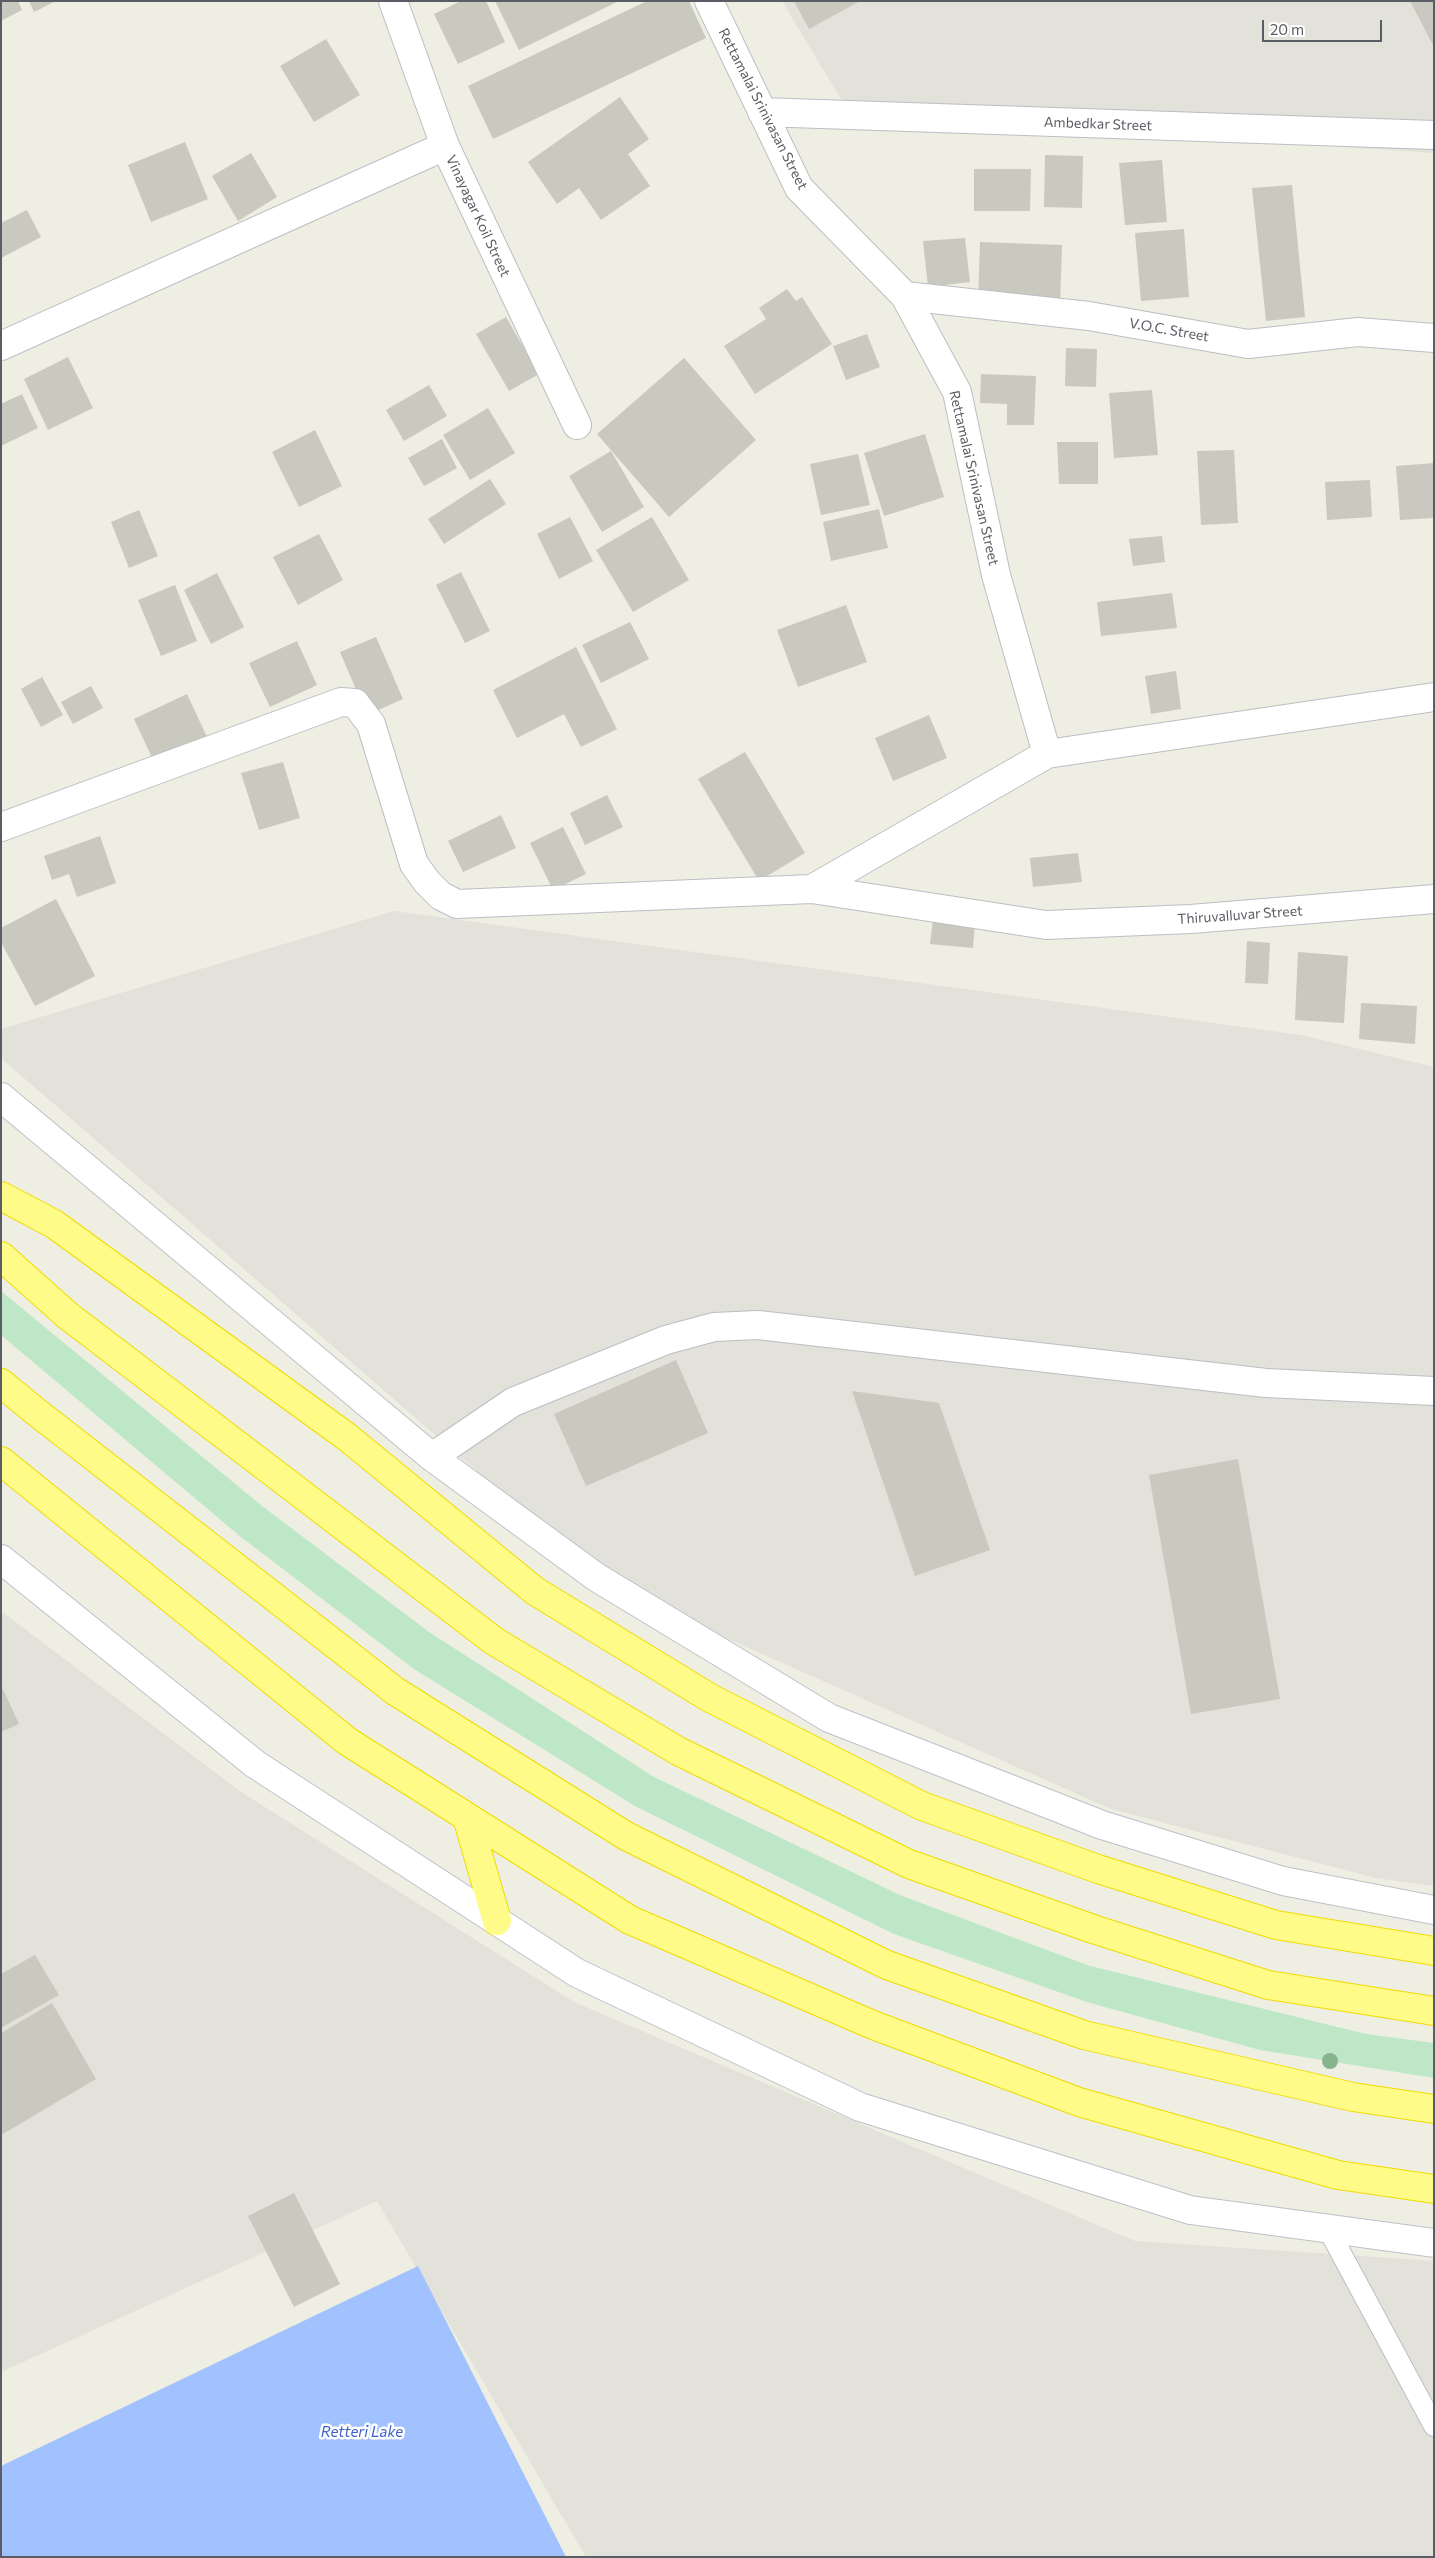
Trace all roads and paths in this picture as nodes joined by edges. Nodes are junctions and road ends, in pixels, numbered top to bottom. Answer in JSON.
{"nodes":[{"id":1,"x":393,"y":1,"type":"edge"},
{"id":2,"x":709,"y":1,"type":"edge"},
{"id":3,"x":762,"y":112,"type":"junction"},
{"id":4,"x":1434,"y":135,"type":"edge"},
{"id":5,"x":445,"y":146,"type":"junction"},
{"id":6,"x":905,"y":296,"type":"junction"},
{"id":7,"x":1434,"y":338,"type":"edge"},
{"id":8,"x":1,"y":346,"type":"edge"},
{"id":9,"x":577,"y":425,"type":"dead end"},
{"id":10,"x":1434,"y":697,"type":"edge"},
{"id":11,"x":1047,"y":754,"type":"junction"},
{"id":12,"x":1,"y":827,"type":"edge"},
{"id":13,"x":812,"y":889,"type":"junction"},
{"id":14,"x":1434,"y":899,"type":"edge"},
{"id":15,"x":1,"y":1097,"type":"edge"},
{"id":16,"x":1,"y":1196,"type":"edge"},
{"id":17,"x":1,"y":1256,"type":"edge"},
{"id":18,"x":1,"y":1383,"type":"edge"},
{"id":19,"x":1434,"y":1391,"type":"edge"},
{"id":20,"x":432,"y":1457,"type":"junction"},
{"id":21,"x":1,"y":1461,"type":"edge"},
{"id":22,"x":1,"y":1559,"type":"edge"},
{"id":23,"x":467,"y":1817,"type":"junction"},
{"id":24,"x":1434,"y":1910,"type":"edge"},
{"id":25,"x":497,"y":1921,"type":"junction"},
{"id":26,"x":1434,"y":1951,"type":"edge"},
{"id":27,"x":1434,"y":2011,"type":"edge"},
{"id":28,"x":1434,"y":2110,"type":"edge"},
{"id":29,"x":1434,"y":2189,"type":"edge"},
{"id":30,"x":1328,"y":2229,"type":"junction"},
{"id":31,"x":1434,"y":2243,"type":"edge"},
{"id":32,"x":1434,"y":2426,"type":"edge"}],
"edges":[{"from":1,"to":5,"type":"street","name":"Vinayagar Koil Street"},
{"from":2,"to":3,"type":"street","name":"Rettamalai Srinivasan Street"},
{"from":3,"to":4,"type":"street","name":"Ambedkar Street"},
{"from":3,"to":6,"type":"street","name":"Rettamalai Srinivasan Street"},
{"from":5,"to":8,"type":"street"},
{"from":5,"to":9,"type":"street","name":"Vinayagar Koil Street"},
{"from":6,"to":7,"type":"street","name":"V.O.C. Street"},
{"from":6,"to":11,"type":"street","name":"Rettamalai Srinivasan Street"},
{"from":10,"to":11,"type":"street"},
{"from":11,"to":13,"type":"street"},
{"from":12,"to":13,"type":"street","name":"Thiruvalluvar Street"},
{"from":13,"to":14,"type":"street","name":"Thiruvalluvar Street"},
{"from":15,"to":20,"type":"street"},
{"from":16,"to":26,"type":"highway"},
{"from":17,"to":27,"type":"highway"},
{"from":18,"to":28,"type":"highway"},
{"from":19,"to":20,"type":"street"},
{"from":20,"to":24,"type":"street"},
{"from":21,"to":23,"type":"highway"},
{"from":22,"to":25,"type":"street"},
{"from":23,"to":25,"type":"highway"},
{"from":23,"to":29,"type":"highway"},
{"from":25,"to":30,"type":"street"},
{"from":30,"to":31,"type":"street"},
{"from":30,"to":32,"type":"lane"}]}
